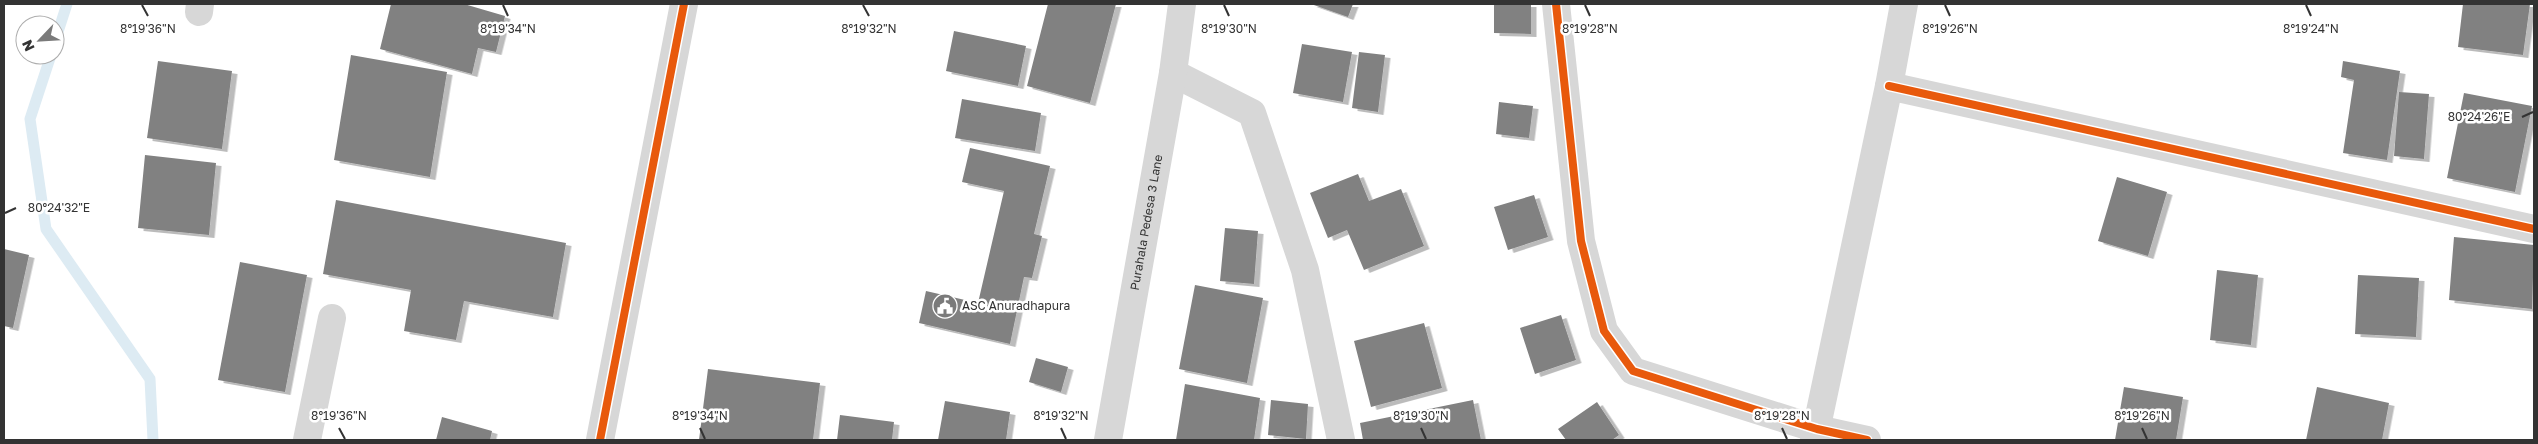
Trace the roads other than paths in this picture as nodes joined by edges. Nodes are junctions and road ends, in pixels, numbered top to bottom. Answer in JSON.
{"nodes":[{"id":1,"x":684,"y":4,"type":"edge"},
{"id":2,"x":1182,"y":4,"type":"edge"},
{"id":3,"x":1556,"y":4,"type":"edge"},
{"id":4,"x":1904,"y":4,"type":"edge"},
{"id":5,"x":1173,"y":73,"type":"junction"},
{"id":6,"x":1889,"y":86,"type":"junction"},
{"id":7,"x":2534,"y":229,"type":"edge"},
{"id":8,"x":332,"y":318,"type":"dead end"},
{"id":9,"x":1816,"y":435,"type":"edge"},
{"id":10,"x":307,"y":440,"type":"edge"},
{"id":11,"x":600,"y":440,"type":"edge"},
{"id":12,"x":1108,"y":440,"type":"edge"},
{"id":13,"x":1341,"y":440,"type":"edge"},
{"id":14,"x":1867,"y":440,"type":"edge"}],
"edges":[{"from":1,"to":11,"type":"street"},
{"from":2,"to":5,"type":"street","name":"Purahala Pedesa 3 Lane"},
{"from":3,"to":9,"type":"street"},
{"from":4,"to":6,"type":"street"},
{"from":5,"to":12,"type":"street","name":"Purahala Pedesa 3 Lane"},
{"from":5,"to":13,"type":"street"},
{"from":6,"to":7,"type":"street"},
{"from":6,"to":9,"type":"street"},
{"from":8,"to":10,"type":"street"},
{"from":9,"to":14,"type":"street"}]}
